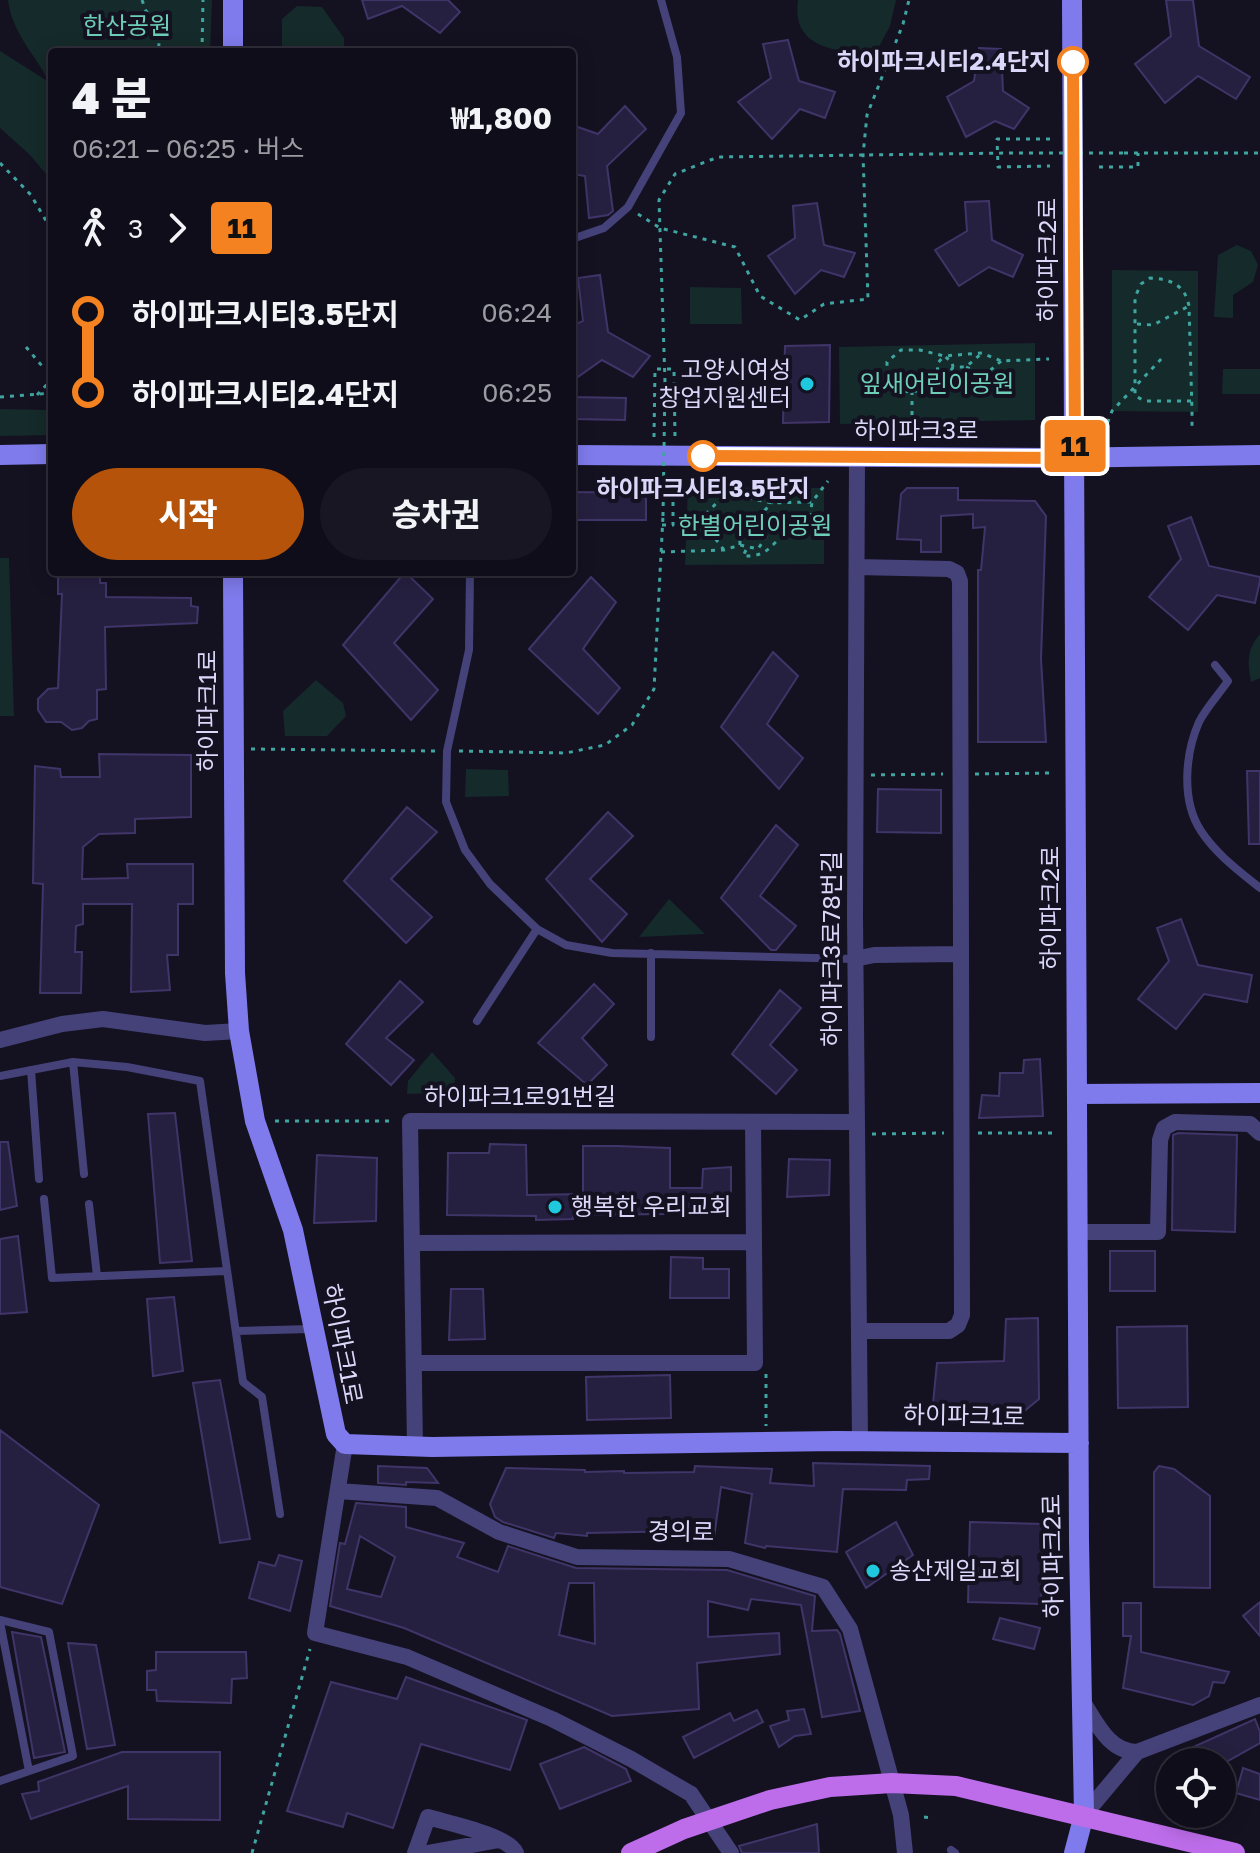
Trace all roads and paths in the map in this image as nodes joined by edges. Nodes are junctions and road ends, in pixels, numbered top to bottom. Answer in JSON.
{"nodes":[{"id":1,"x":142,"y":0,"type":"edge"},
{"id":2,"x":203,"y":0,"type":"edge"},
{"id":3,"x":233,"y":0,"type":"edge"},
{"id":4,"x":661,"y":0,"type":"edge"},
{"id":5,"x":909,"y":0,"type":"edge"},
{"id":6,"x":1072,"y":0,"type":"edge"},
{"id":7,"x":158,"y":48,"type":"edge"},
{"id":8,"x":202,"y":48,"type":"edge"},
{"id":9,"x":233,"y":48,"type":"edge"},
{"id":10,"x":1050,"y":139,"type":"dead end"},
{"id":11,"x":997,"y":153,"type":"junction"},
{"id":12,"x":1138,"y":153,"type":"junction"},
{"id":13,"x":1260,"y":153,"type":"edge"},
{"id":14,"x":863,"y":155,"type":"junction"},
{"id":15,"x":0,"y":163,"type":"edge"},
{"id":16,"x":1050,"y":166,"type":"dead end"},
{"id":17,"x":1099,"y":167,"type":"dead end"},
{"id":18,"x":628,"y":207,"type":"junction"},
{"id":19,"x":48,"y":224,"type":"edge"},
{"id":20,"x":660,"y":228,"type":"junction"},
{"id":21,"x":576,"y":238,"type":"edge"},
{"id":22,"x":1189,"y":306,"type":"junction"},
{"id":23,"x":1137,"y":324,"type":"junction"},
{"id":24,"x":26,"y":347,"type":"dead end"},
{"id":25,"x":982,"y":353,"type":"junction"},
{"id":26,"x":944,"y":356,"type":"junction"},
{"id":27,"x":1164,"y":356,"type":"dead end"},
{"id":28,"x":1049,"y":359,"type":"dead end"},
{"id":29,"x":1001,"y":361,"type":"junction"},
{"id":30,"x":48,"y":366,"type":"edge"},
{"id":31,"x":953,"y":367,"type":"junction"},
{"id":32,"x":966,"y":367,"type":"junction"},
{"id":33,"x":665,"y":369,"type":"junction"},
{"id":34,"x":985,"y":375,"type":"junction"},
{"id":35,"x":945,"y":382,"type":"junction"},
{"id":36,"x":48,"y":383,"type":"edge"},
{"id":37,"x":1134,"y":387,"type":"junction"},
{"id":38,"x":912,"y":391,"type":"junction"},
{"id":39,"x":48,"y":394,"type":"edge"},
{"id":40,"x":37,"y":395,"type":"junction"},
{"id":41,"x":0,"y":397,"type":"edge"},
{"id":42,"x":1191,"y":401,"type":"junction"},
{"id":43,"x":1192,"y":429,"type":"dead end"},
{"id":44,"x":1104,"y":432,"type":"dead end"},
{"id":45,"x":912,"y":435,"type":"dead end"},
{"id":46,"x":654,"y":437,"type":"dead end"},
{"id":47,"x":675,"y":437,"type":"dead end"},
{"id":48,"x":48,"y":454,"type":"edge"},
{"id":49,"x":0,"y":455,"type":"edge"},
{"id":50,"x":576,"y":455,"type":"edge"},
{"id":51,"x":1260,"y":455,"type":"edge"},
{"id":52,"x":857,"y":457,"type":"junction"},
{"id":53,"x":1075,"y":458,"type":"junction"},
{"id":54,"x":673,"y":476,"type":"dead end"},
{"id":55,"x":828,"y":481,"type":"dead end"},
{"id":56,"x":812,"y":502,"type":"junction"},
{"id":57,"x":772,"y":503,"type":"junction"},
{"id":58,"x":764,"y":521,"type":"junction"},
{"id":59,"x":662,"y":525,"type":"junction"},
{"id":60,"x":740,"y":545,"type":"junction"},
{"id":61,"x":746,"y":549,"type":"junction"},
{"id":62,"x":724,"y":550,"type":"junction"},
{"id":63,"x":661,"y":552,"type":"junction"},
{"id":64,"x":857,"y":567,"type":"junction"},
{"id":65,"x":233,"y":576,"type":"edge"},
{"id":66,"x":470,"y":576,"type":"edge"},
{"id":67,"x":1215,"y":665,"type":"dead end"},
{"id":68,"x":250,"y":749,"type":"dead end"},
{"id":69,"x":447,"y":751,"type":"junction"},
{"id":70,"x":1051,"y":773,"type":"dead end"},
{"id":71,"x":951,"y":774,"type":"dead end"},
{"id":72,"x":969,"y":774,"type":"dead end"},
{"id":73,"x":869,"y":775,"type":"dead end"},
{"id":74,"x":1260,"y":888,"type":"edge"},
{"id":75,"x":537,"y":929,"type":"junction"},
{"id":76,"x":651,"y":953,"type":"junction"},
{"id":77,"x":960,"y":954,"type":"junction"},
{"id":78,"x":855,"y":959,"type":"junction"},
{"id":79,"x":477,"y":1021,"type":"dead end"},
{"id":80,"x":239,"y":1031,"type":"junction"},
{"id":81,"x":651,"y":1037,"type":"dead end"},
{"id":82,"x":0,"y":1040,"type":"edge"},
{"id":83,"x":73,"y":1062,"type":"junction"},
{"id":84,"x":31,"y":1070,"type":"junction"},
{"id":85,"x":0,"y":1076,"type":"edge"},
{"id":86,"x":1260,"y":1093,"type":"edge"},
{"id":87,"x":1078,"y":1094,"type":"junction"},
{"id":88,"x":269,"y":1121,"type":"dead end"},
{"id":89,"x":391,"y":1121,"type":"dead end"},
{"id":90,"x":753,"y":1122,"type":"junction"},
{"id":91,"x":856,"y":1122,"type":"junction"},
{"id":92,"x":952,"y":1133,"type":"dead end"},
{"id":93,"x":971,"y":1133,"type":"dead end"},
{"id":94,"x":1056,"y":1133,"type":"dead end"},
{"id":95,"x":1260,"y":1133,"type":"edge"},
{"id":96,"x":872,"y":1134,"type":"dead end"},
{"id":97,"x":84,"y":1174,"type":"dead end"},
{"id":98,"x":39,"y":1179,"type":"dead end"},
{"id":99,"x":44,"y":1199,"type":"dead end"},
{"id":100,"x":89,"y":1204,"type":"dead end"},
{"id":101,"x":1078,"y":1232,"type":"junction"},
{"id":102,"x":754,"y":1242,"type":"junction"},
{"id":103,"x":413,"y":1243,"type":"junction"},
{"id":104,"x":227,"y":1271,"type":"junction"},
{"id":105,"x":97,"y":1276,"type":"junction"},
{"id":106,"x":312,"y":1328,"type":"junction"},
{"id":107,"x":236,"y":1331,"type":"junction"},
{"id":108,"x":860,"y":1331,"type":"junction"},
{"id":109,"x":414,"y":1363,"type":"junction"},
{"id":110,"x":766,"y":1374,"type":"dead end"},
{"id":111,"x":766,"y":1433,"type":"dead end"},
{"id":112,"x":860,"y":1441,"type":"junction"},
{"id":113,"x":1079,"y":1443,"type":"junction"},
{"id":114,"x":345,"y":1444,"type":"junction"},
{"id":115,"x":415,"y":1447,"type":"junction"},
{"id":116,"x":338,"y":1491,"type":"junction"},
{"id":117,"x":280,"y":1514,"type":"dead end"},
{"id":118,"x":0,"y":1621,"type":"edge"},
{"id":119,"x":315,"y":1633,"type":"junction"},
{"id":120,"x":1081,"y":1699,"type":"junction"},
{"id":121,"x":1260,"y":1705,"type":"edge"},
{"id":122,"x":1137,"y":1752,"type":"junction"},
{"id":123,"x":29,"y":1771,"type":"junction"},
{"id":124,"x":0,"y":1781,"type":"edge"},
{"id":125,"x":892,"y":1783,"type":"junction"},
{"id":126,"x":1084,"y":1815,"type":"junction"},
{"id":127,"x":924,"y":1817,"type":"dead end"},
{"id":128,"x":934,"y":1818,"type":"dead end"},
{"id":129,"x":708,"y":1820,"type":"junction"},
{"id":130,"x":501,"y":1840,"type":"junction"},
{"id":131,"x":252,"y":1853,"type":"edge"},
{"id":132,"x":415,"y":1853,"type":"edge"},
{"id":133,"x":427,"y":1853,"type":"edge"},
{"id":134,"x":516,"y":1853,"type":"edge"},
{"id":135,"x":631,"y":1853,"type":"edge"},
{"id":136,"x":731,"y":1853,"type":"edge"},
{"id":137,"x":905,"y":1853,"type":"edge"},
{"id":138,"x":1074,"y":1853,"type":"edge"},
{"id":139,"x":1235,"y":1853,"type":"edge"}],
"edges":[{"from":1,"to":7,"type":"path"},
{"from":2,"to":8,"type":"path"},
{"from":3,"to":9,"type":"street"},
{"from":4,"to":18,"type":"lane"},
{"from":5,"to":14,"type":"path"},
{"from":6,"to":53,"type":"street","name":"하이파크2로"},
{"from":10,"to":11,"type":"path"},
{"from":11,"to":12,"type":"path","bridge":true},
{"from":11,"to":14,"type":"path"},
{"from":11,"to":16,"type":"path"},
{"from":12,"to":13,"type":"path"},
{"from":12,"to":17,"type":"path"},
{"from":14,"to":20,"type":"path"},
{"from":14,"to":20,"type":"path"},
{"from":15,"to":19,"type":"path"},
{"from":18,"to":20,"type":"path"},
{"from":18,"to":21,"type":"lane"},
{"from":20,"to":33,"type":"path"},
{"from":22,"to":23,"type":"path"},
{"from":22,"to":23,"type":"path"},
{"from":22,"to":42,"type":"path"},
{"from":23,"to":37,"type":"path"},
{"from":24,"to":30,"type":"path"},
{"from":25,"to":26,"type":"path"},
{"from":25,"to":29,"type":"path"},
{"from":25,"to":32,"type":"path"},
{"from":26,"to":31,"type":"path"},
{"from":26,"to":35,"type":"path"},
{"from":26,"to":38,"type":"path"},
{"from":27,"to":37,"type":"path"},
{"from":28,"to":29,"type":"path"},
{"from":29,"to":34,"type":"path"},
{"from":31,"to":32,"type":"path"},
{"from":31,"to":35,"type":"path"},
{"from":32,"to":34,"type":"path"},
{"from":33,"to":46,"type":"path"},
{"from":33,"to":47,"type":"path"},
{"from":33,"to":59,"type":"path","bridge":true},
{"from":34,"to":35,"type":"path"},
{"from":35,"to":38,"type":"path"},
{"from":36,"to":40,"type":"path"},
{"from":37,"to":42,"type":"path"},
{"from":37,"to":44,"type":"path"},
{"from":38,"to":45,"type":"path"},
{"from":39,"to":40,"type":"path"},
{"from":40,"to":41,"type":"path"},
{"from":42,"to":43,"type":"path"},
{"from":48,"to":49,"type":"street"},
{"from":50,"to":52,"type":"street","name":"하이파크3로"},
{"from":51,"to":53,"type":"street","name":"하이파크3로"},
{"from":52,"to":53,"type":"street","name":"하이파크3로"},
{"from":52,"to":64,"type":"street","name":"하이파크3로78번길"},
{"from":53,"to":87,"type":"street","name":"하이파크2로"},
{"from":54,"to":59,"type":"path"},
{"from":55,"to":56,"type":"path"},
{"from":56,"to":57,"type":"path"},
{"from":56,"to":61,"type":"path"},
{"from":57,"to":58,"type":"path"},
{"from":57,"to":62,"type":"path"},
{"from":58,"to":60,"type":"path"},
{"from":58,"to":61,"type":"path"},
{"from":59,"to":63,"type":"path"},
{"from":60,"to":61,"type":"path"},
{"from":60,"to":62,"type":"path"},
{"from":62,"to":63,"type":"path"},
{"from":63,"to":69,"type":"path"},
{"from":64,"to":77,"type":"street"},
{"from":64,"to":78,"type":"street","name":"하이파크3로78번길"},
{"from":65,"to":80,"type":"street","name":"하이파크1로"},
{"from":66,"to":69,"type":"lane"},
{"from":67,"to":74,"type":"lane"},
{"from":68,"to":69,"type":"path"},
{"from":69,"to":75,"type":"lane"},
{"from":70,"to":72,"type":"path"},
{"from":71,"to":73,"type":"path"},
{"from":75,"to":76,"type":"lane"},
{"from":75,"to":79,"type":"lane"},
{"from":76,"to":78,"type":"lane"},
{"from":76,"to":81,"type":"lane"},
{"from":77,"to":78,"type":"street"},
{"from":77,"to":108,"type":"street"},
{"from":78,"to":91,"type":"street","name":"하이파크3로78번길"},
{"from":80,"to":82,"type":"street"},
{"from":80,"to":106,"type":"street","name":"하이파크1로"},
{"from":83,"to":84,"type":"lane"},
{"from":83,"to":97,"type":"lane"},
{"from":83,"to":104,"type":"lane"},
{"from":84,"to":85,"type":"lane"},
{"from":84,"to":98,"type":"lane"},
{"from":86,"to":87,"type":"street"},
{"from":87,"to":101,"type":"street","name":"하이파크2로"},
{"from":88,"to":89,"type":"path"},
{"from":90,"to":91,"type":"street","name":"하이파크1로91번길"},
{"from":90,"to":102,"type":"street"},
{"from":90,"to":103,"type":"street","name":"하이파크1로91번길"},
{"from":91,"to":108,"type":"street","name":"하이파크3로78번길"},
{"from":92,"to":96,"type":"path"},
{"from":93,"to":94,"type":"path"},
{"from":95,"to":101,"type":"street"},
{"from":99,"to":105,"type":"lane"},
{"from":100,"to":105,"type":"lane"},
{"from":101,"to":113,"type":"street","name":"하이파크2로"},
{"from":102,"to":103,"type":"street"},
{"from":102,"to":109,"type":"street"},
{"from":103,"to":109,"type":"street","name":"하이파크1로91번길"},
{"from":104,"to":105,"type":"lane"},
{"from":104,"to":107,"type":"lane"},
{"from":106,"to":107,"type":"lane"},
{"from":106,"to":114,"type":"street","name":"하이파크1로"},
{"from":107,"to":117,"type":"lane"},
{"from":108,"to":112,"type":"street","name":"하이파크3로78번길"},
{"from":109,"to":115,"type":"street","name":"하이파크1로91번길"},
{"from":110,"to":111,"type":"path"},
{"from":112,"to":113,"type":"street","name":"하이파크1로"},
{"from":112,"to":115,"type":"street","name":"하이파크1로"},
{"from":113,"to":120,"type":"street","name":"하이파크2로"},
{"from":114,"to":115,"type":"street","name":"하이파크1로"},
{"from":114,"to":116,"type":"street"},
{"from":116,"to":119,"type":"street"},
{"from":116,"to":125,"type":"street","name":"경의로"},
{"from":118,"to":123,"type":"lane"},
{"from":118,"to":123,"type":"lane"},
{"from":119,"to":129,"type":"street"},
{"from":119,"to":131,"type":"path"},
{"from":120,"to":122,"type":"street"},
{"from":120,"to":126,"type":"street","name":"하이파크2로"},
{"from":121,"to":122,"type":"street"},
{"from":122,"to":126,"type":"street"},
{"from":123,"to":124,"type":"lane"},
{"from":125,"to":126,"type":"main road"},
{"from":125,"to":129,"type":"main road"},
{"from":125,"to":137,"type":"street","name":"경의로"},
{"from":126,"to":138,"type":"street","name":"하이파크2로"},
{"from":126,"to":139,"type":"main road"},
{"from":127,"to":128,"type":"path"},
{"from":129,"to":135,"type":"main road"},
{"from":129,"to":136,"type":"street"},
{"from":130,"to":132,"type":"street"},
{"from":130,"to":133,"type":"street"},
{"from":130,"to":134,"type":"street"}]}
